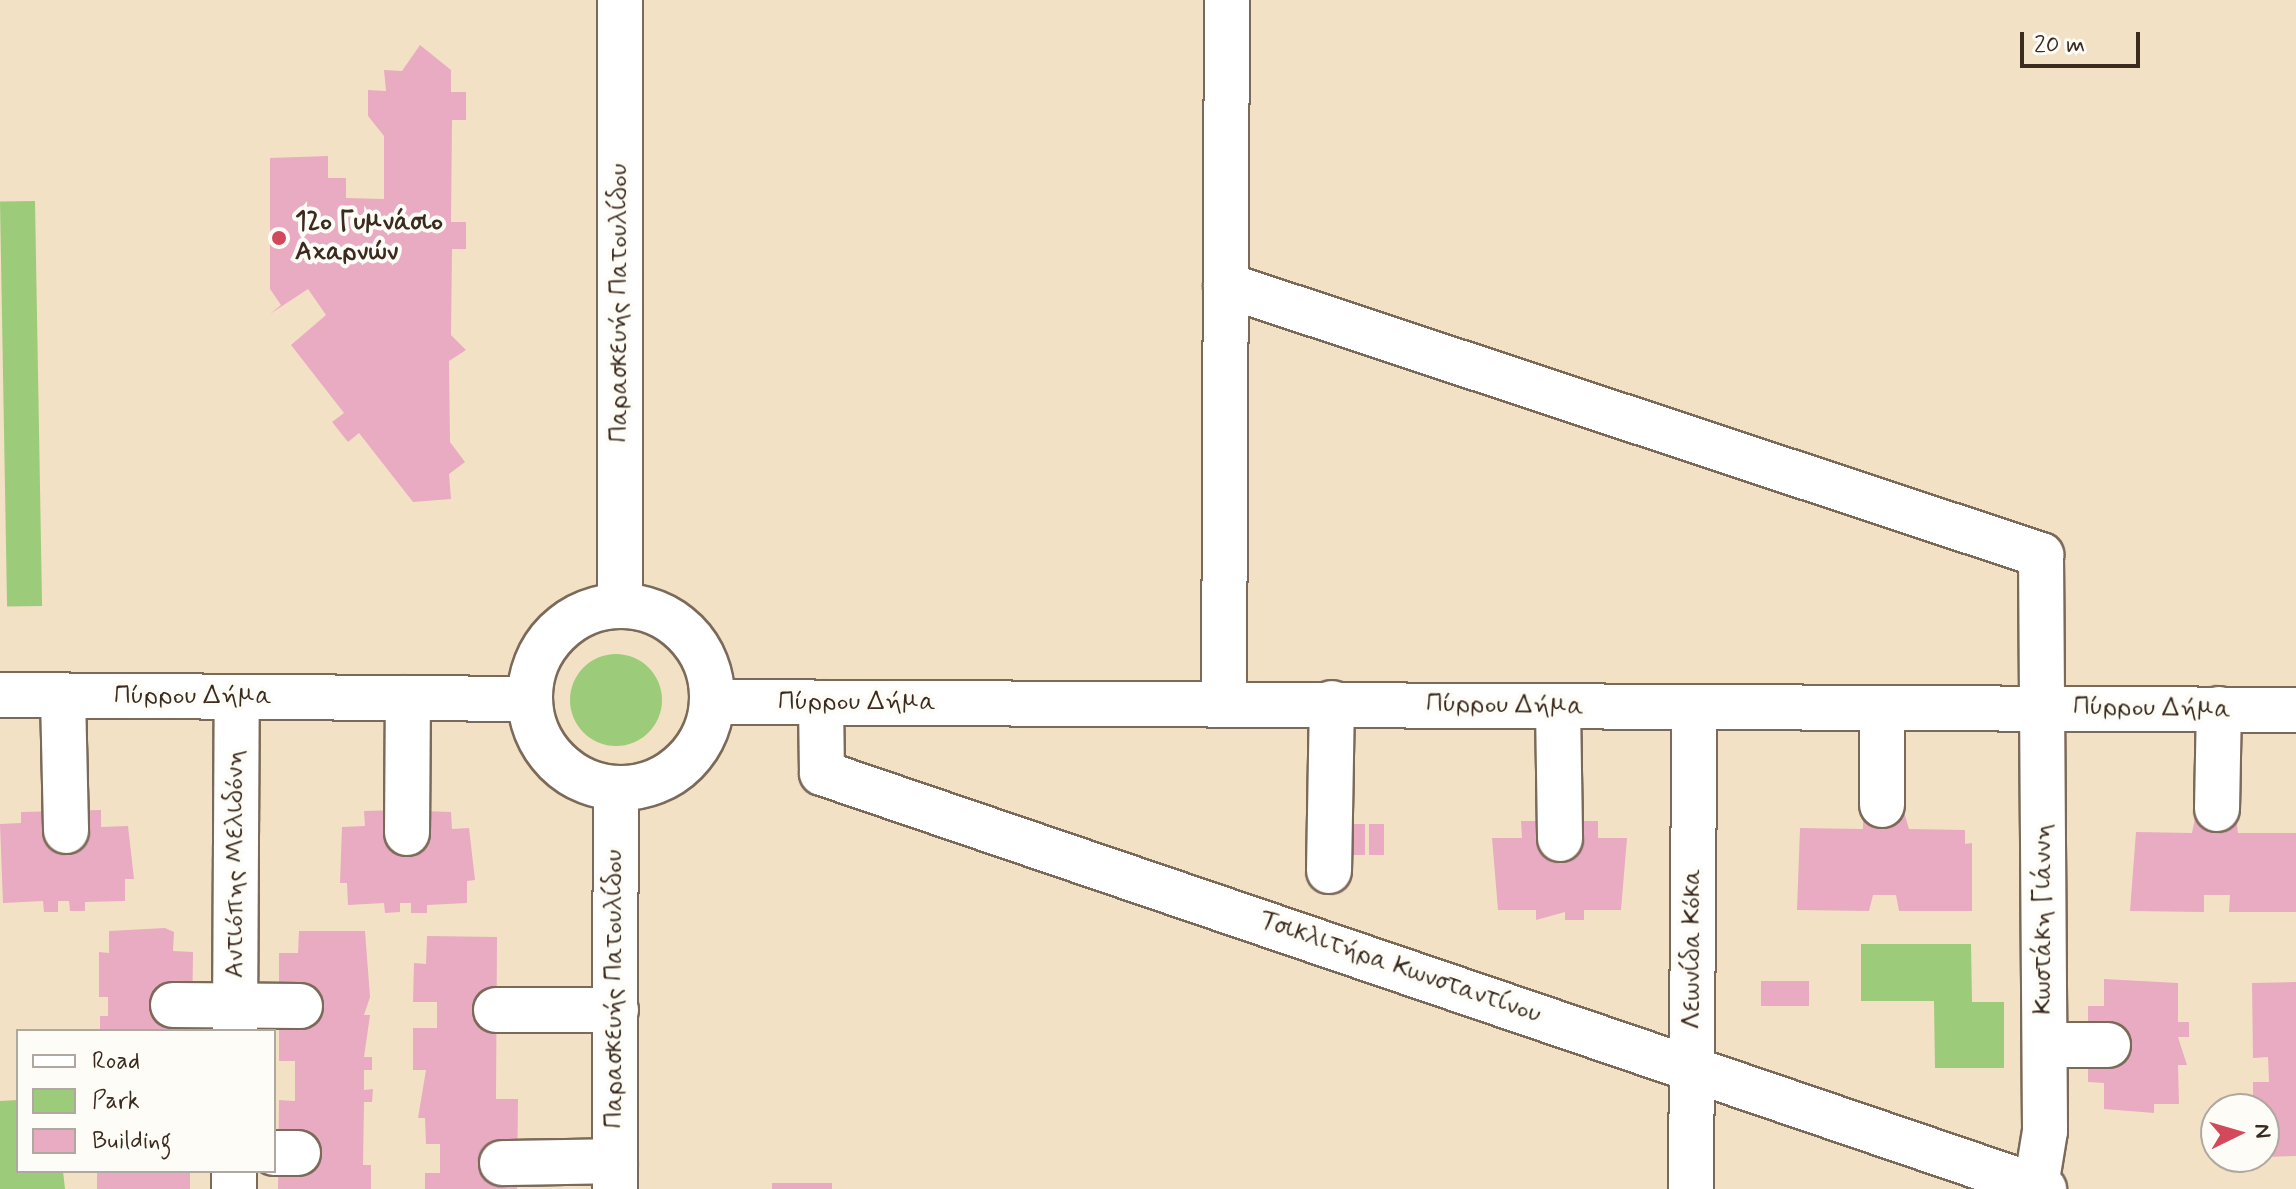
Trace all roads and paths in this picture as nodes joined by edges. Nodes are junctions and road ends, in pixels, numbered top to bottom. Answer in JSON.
{"nodes":[{"id":1,"x":620,"y":0,"type":"edge"},
{"id":2,"x":1227,"y":0,"type":"edge"},
{"id":3,"x":1226,"y":285,"type":"junction"},
{"id":4,"x":620,"y":605,"type":"junction"},
{"id":5,"x":0,"y":695,"type":"edge"},
{"id":6,"x":63,"y":696,"type":"junction"},
{"id":7,"x":237,"y":697,"type":"junction"},
{"id":8,"x":408,"y":698,"type":"junction"},
{"id":9,"x":530,"y":699,"type":"junction"},
{"id":10,"x":713,"y":702,"type":"junction"},
{"id":11,"x":821,"y":703,"type":"junction"},
{"id":12,"x":1224,"y":703,"type":"junction"},
{"id":13,"x":1332,"y":703,"type":"junction"},
{"id":14,"x":1558,"y":707,"type":"junction"},
{"id":15,"x":2044,"y":708,"type":"junction"},
{"id":16,"x":1694,"y":709,"type":"junction"},
{"id":17,"x":1882,"y":709,"type":"junction"},
{"id":18,"x":2219,"y":709,"type":"junction"},
{"id":19,"x":2296,"y":710,"type":"edge"},
{"id":20,"x":616,"y":789,"type":"junction"},
{"id":21,"x":1882,"y":805,"type":"dead end"},
{"id":22,"x":2217,"y":809,"type":"dead end"},
{"id":23,"x":66,"y":831,"type":"dead end"},
{"id":24,"x":407,"y":833,"type":"dead end"},
{"id":25,"x":1560,"y":839,"type":"dead end"},
{"id":26,"x":1329,"y":871,"type":"dead end"},
{"id":27,"x":173,"y":1005,"type":"dead end"},
{"id":28,"x":300,"y":1006,"type":"dead end"},
{"id":29,"x":496,"y":1010,"type":"dead end"},
{"id":30,"x":616,"y":1010,"type":"junction"},
{"id":31,"x":235,"y":1019,"type":"edge"},
{"id":32,"x":2045,"y":1045,"type":"junction"},
{"id":33,"x":2108,"y":1045,"type":"dead end"},
{"id":34,"x":1692,"y":1068,"type":"junction"},
{"id":35,"x":502,"y":1163,"type":"dead end"},
{"id":36,"x":615,"y":1175,"type":"edge"},
{"id":37,"x":2040,"y":1188,"type":"edge"},
{"id":38,"x":1691,"y":1189,"type":"edge"}],
"edges":[{"from":1,"to":4,"type":"street","name":"Παρασκευής Πατουλίδου"},
{"from":2,"to":3,"type":"street"},
{"from":3,"to":12,"type":"street"},
{"from":3,"to":15,"type":"street","name":"Κωστάκη Γιάννη"},
{"from":4,"to":9,"type":"street"},
{"from":4,"to":10,"type":"street"},
{"from":5,"to":6,"type":"street","name":"Πύρρου Δήμα"},
{"from":6,"to":7,"type":"street","name":"Πύρρου Δήμα"},
{"from":6,"to":23,"type":"street"},
{"from":7,"to":8,"type":"street","name":"Πύρρου Δήμα"},
{"from":7,"to":31,"type":"street","name":"Αντιόπης Μελιδόνη"},
{"from":8,"to":9,"type":"street","name":"Πύρρου Δήμα"},
{"from":8,"to":24,"type":"street"},
{"from":9,"to":20,"type":"street"},
{"from":10,"to":11,"type":"street","name":"Πύρρου Δήμα"},
{"from":10,"to":20,"type":"street"},
{"from":11,"to":12,"type":"street","name":"Πύρρου Δήμα"},
{"from":11,"to":34,"type":"street","name":"Τσικλιτήρα Κωνσταντίνου"},
{"from":12,"to":13,"type":"street","name":"Πύρρου Δήμα"},
{"from":13,"to":14,"type":"street","name":"Πύρρου Δήμα"},
{"from":13,"to":26,"type":"street"},
{"from":14,"to":16,"type":"street","name":"Πύρρου Δήμα"},
{"from":14,"to":25,"type":"street"},
{"from":15,"to":17,"type":"street","name":"Πύρρου Δήμα"},
{"from":15,"to":18,"type":"street","name":"Πύρρου Δήμα"},
{"from":15,"to":32,"type":"street","name":"Κωστάκη Γιάννη"},
{"from":16,"to":17,"type":"street","name":"Πύρρου Δήμα"},
{"from":16,"to":34,"type":"street","name":"Λεωνίδα Κόκα"},
{"from":17,"to":21,"type":"street"},
{"from":18,"to":19,"type":"street","name":"Πύρρου Δήμα"},
{"from":18,"to":22,"type":"street"},
{"from":20,"to":30,"type":"street","name":"Παρασκευής Πατουλίδου"},
{"from":27,"to":31,"type":"street"},
{"from":28,"to":31,"type":"street"},
{"from":29,"to":30,"type":"street"},
{"from":30,"to":36,"type":"street","name":"Παρασκευής Πατουλίδου"},
{"from":32,"to":33,"type":"street"},
{"from":32,"to":37,"type":"street","name":"Κωστάκη Γιάννη"},
{"from":34,"to":37,"type":"street","name":"Τσικλιτήρα Κωνσταντίνου"},
{"from":34,"to":38,"type":"street","name":"Λεωνίδα Κόκα"},
{"from":35,"to":36,"type":"street"}]}
